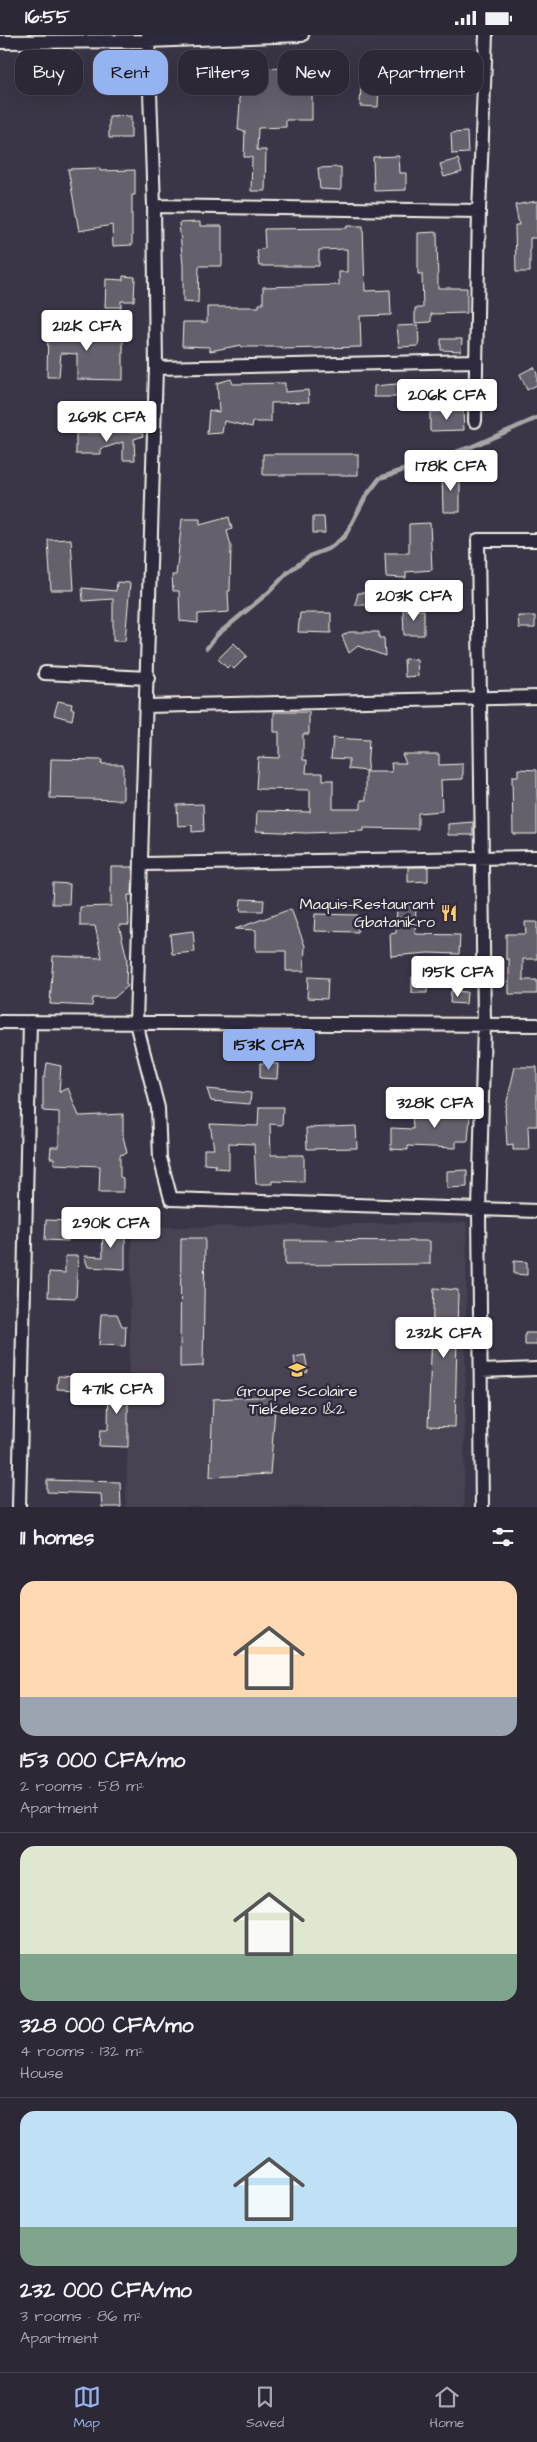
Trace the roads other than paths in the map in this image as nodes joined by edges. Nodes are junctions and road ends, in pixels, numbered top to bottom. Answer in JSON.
{"nodes":[{"id":1,"x":302,"y":35,"type":"edge"},
{"id":2,"x":486,"y":35,"type":"edge"},
{"id":3,"x":148,"y":38,"type":"edge"},
{"id":4,"x":0,"y":42,"type":"edge"},
{"id":5,"x":154,"y":205,"type":"junction"},
{"id":6,"x":479,"y":211,"type":"junction"},
{"id":7,"x":475,"y":361,"type":"junction"},
{"id":8,"x":156,"y":368,"type":"junction"},
{"id":9,"x":475,"y":421,"type":"dead end"},
{"id":10,"x":537,"y":539,"type":"edge"},
{"id":11,"x":45,"y":673,"type":"dead end"},
{"id":12,"x":148,"y":678,"type":"junction"},
{"id":13,"x":480,"y":697,"type":"junction"},
{"id":14,"x":537,"y":697,"type":"edge"},
{"id":15,"x":147,"y":706,"type":"junction"},
{"id":16,"x":481,"y":857,"type":"junction"},
{"id":17,"x":537,"y":857,"type":"edge"},
{"id":18,"x":143,"y":864,"type":"junction"},
{"id":19,"x":0,"y":1022,"type":"edge"},
{"id":20,"x":30,"y":1022,"type":"junction"},
{"id":21,"x":136,"y":1023,"type":"junction"},
{"id":22,"x":484,"y":1024,"type":"junction"},
{"id":23,"x":537,"y":1025,"type":"edge"},
{"id":24,"x":479,"y":1211,"type":"junction"},
{"id":25,"x":537,"y":1211,"type":"edge"},
{"id":26,"x":537,"y":1369,"type":"edge"},
{"id":27,"x":481,"y":1371,"type":"junction"},
{"id":28,"x":19,"y":1507,"type":"edge"},
{"id":29,"x":482,"y":1507,"type":"edge"}],
"edges":[{"from":1,"to":3,"type":"street"},
{"from":2,"to":6,"type":"street"},
{"from":3,"to":4,"type":"street"},
{"from":3,"to":5,"type":"street"},
{"from":5,"to":6,"type":"street"},
{"from":5,"to":8,"type":"street"},
{"from":6,"to":7,"type":"street"},
{"from":7,"to":8,"type":"street"},
{"from":7,"to":9,"type":"street"},
{"from":8,"to":12,"type":"street"},
{"from":10,"to":13,"type":"street"},
{"from":11,"to":12,"type":"street"},
{"from":12,"to":15,"type":"street"},
{"from":13,"to":14,"type":"street"},
{"from":13,"to":15,"type":"street"},
{"from":13,"to":16,"type":"street"},
{"from":15,"to":18,"type":"street"},
{"from":16,"to":17,"type":"street"},
{"from":16,"to":18,"type":"street"},
{"from":16,"to":22,"type":"street"},
{"from":18,"to":21,"type":"street"},
{"from":19,"to":20,"type":"street"},
{"from":20,"to":21,"type":"street"},
{"from":20,"to":28,"type":"street"},
{"from":21,"to":22,"type":"street"},
{"from":21,"to":24,"type":"street"},
{"from":22,"to":23,"type":"street"},
{"from":22,"to":24,"type":"street"},
{"from":24,"to":25,"type":"street"},
{"from":24,"to":27,"type":"street"},
{"from":26,"to":27,"type":"street"},
{"from":27,"to":29,"type":"street"}]}
